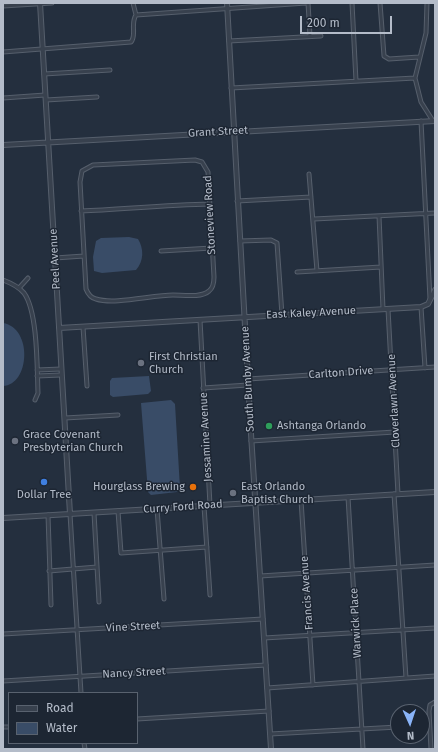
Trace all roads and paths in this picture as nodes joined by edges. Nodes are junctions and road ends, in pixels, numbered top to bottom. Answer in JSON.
{"nodes":[{"id":1,"x":40,"y":3,"type":"edge"},
{"id":2,"x":52,"y":3,"type":"edge"},
{"id":3,"x":133,"y":3,"type":"edge"},
{"id":4,"x":227,"y":3,"type":"edge"},
{"id":5,"x":307,"y":3,"type":"edge"},
{"id":6,"x":352,"y":3,"type":"edge"},
{"id":7,"x":380,"y":3,"type":"edge"},
{"id":8,"x":427,"y":3,"type":"edge"},
{"id":9,"x":3,"y":6,"type":"edge"},
{"id":10,"x":227,"y":9,"type":"junction"},
{"id":11,"x":136,"y":15,"type":"junction"},
{"id":12,"x":310,"y":36,"type":"junction"},
{"id":13,"x":321,"y":36,"type":"dead end"},
{"id":14,"x":229,"y":40,"type":"junction"},
{"id":15,"x":42,"y":49,"type":"junction"},
{"id":16,"x":3,"y":52,"type":"edge"},
{"id":17,"x":419,"y":57,"type":"junction"},
{"id":18,"x":110,"y":70,"type":"dead end"},
{"id":19,"x":44,"y":74,"type":"junction"},
{"id":20,"x":415,"y":78,"type":"junction"},
{"id":21,"x":356,"y":81,"type":"junction"},
{"id":22,"x":231,"y":88,"type":"junction"},
{"id":23,"x":46,"y":94,"type":"junction"},
{"id":24,"x":97,"y":97,"type":"dead end"},
{"id":25,"x":3,"y":98,"type":"edge"},
{"id":26,"x":46,"y":100,"type":"junction"},
{"id":27,"x":421,"y":121,"type":"junction"},
{"id":28,"x":434,"y":121,"type":"edge"},
{"id":29,"x":234,"y":132,"type":"junction"},
{"id":30,"x":48,"y":143,"type":"junction"},
{"id":31,"x":3,"y":145,"type":"edge"},
{"id":32,"x":309,"y":174,"type":"dead end"},
{"id":33,"x":311,"y":197,"type":"junction"},
{"id":34,"x":237,"y":201,"type":"junction"},
{"id":35,"x":210,"y":204,"type":"junction"},
{"id":36,"x":82,"y":211,"type":"junction"},
{"id":37,"x":426,"y":213,"type":"junction"},
{"id":38,"x":435,"y":213,"type":"edge"},
{"id":39,"x":379,"y":216,"type":"junction"},
{"id":40,"x":314,"y":220,"type":"junction"},
{"id":41,"x":240,"y":242,"type":"junction"},
{"id":42,"x":212,"y":248,"type":"junction"},
{"id":43,"x":161,"y":251,"type":"dead end"},
{"id":44,"x":84,"y":256,"type":"junction"},
{"id":45,"x":55,"y":258,"type":"junction"},
{"id":46,"x":380,"y":267,"type":"junction"},
{"id":47,"x":317,"y":271,"type":"junction"},
{"id":48,"x":297,"y":272,"type":"dead end"},
{"id":49,"x":28,"y":278,"type":"dead end"},
{"id":50,"x":3,"y":280,"type":"edge"},
{"id":51,"x":19,"y":288,"type":"junction"},
{"id":52,"x":435,"y":290,"type":"edge"},
{"id":53,"x":430,"y":301,"type":"junction"},
{"id":54,"x":421,"y":307,"type":"junction"},
{"id":55,"x":386,"y":309,"type":"junction"},
{"id":56,"x":282,"y":315,"type":"junction"},
{"id":57,"x":244,"y":317,"type":"junction"},
{"id":58,"x":200,"y":320,"type":"junction"},
{"id":59,"x":83,"y":327,"type":"junction"},
{"id":60,"x":59,"y":328,"type":"junction"},
{"id":61,"x":435,"y":367,"type":"edge"},
{"id":62,"x":425,"y":368,"type":"junction"},
{"id":63,"x":61,"y":369,"type":"junction"},
{"id":64,"x":37,"y":370,"type":"junction"},
{"id":65,"x":392,"y":370,"type":"junction"},
{"id":66,"x":61,"y":375,"type":"junction"},
{"id":67,"x":37,"y":376,"type":"junction"},
{"id":68,"x":248,"y":379,"type":"junction"},
{"id":69,"x":248,"y":385,"type":"junction"},
{"id":70,"x":87,"y":386,"type":"dead end"},
{"id":71,"x":203,"y":388,"type":"junction"},
{"id":72,"x":35,"y":400,"type":"dead end"},
{"id":73,"x":118,"y":415,"type":"dead end"},
{"id":74,"x":64,"y":418,"type":"junction"},
{"id":75,"x":396,"y":432,"type":"junction"},
{"id":76,"x":251,"y":441,"type":"junction"},
{"id":77,"x":435,"y":492,"type":"edge"},
{"id":78,"x":396,"y":494,"type":"junction"},
{"id":79,"x":348,"y":497,"type":"junction"},
{"id":80,"x":301,"y":500,"type":"junction"},
{"id":81,"x":255,"y":503,"type":"junction"},
{"id":82,"x":210,"y":505,"type":"junction"},
{"id":83,"x":204,"y":506,"type":"junction"},
{"id":84,"x":157,"y":509,"type":"junction"},
{"id":85,"x":118,"y":511,"type":"junction"},
{"id":86,"x":94,"y":512,"type":"junction"},
{"id":87,"x":70,"y":514,"type":"junction"},
{"id":88,"x":48,"y":515,"type":"junction"},
{"id":89,"x":3,"y":518,"type":"edge"},
{"id":90,"x":207,"y":547,"type":"junction"},
{"id":91,"x":160,"y":550,"type":"junction"},
{"id":92,"x":435,"y":565,"type":"edge"},
{"id":93,"x":97,"y":567,"type":"junction"},
{"id":94,"x":399,"y":567,"type":"junction"},
{"id":95,"x":73,"y":569,"type":"junction"},
{"id":96,"x":352,"y":570,"type":"junction"},
{"id":97,"x":49,"y":571,"type":"junction"},
{"id":98,"x":305,"y":573,"type":"junction"},
{"id":99,"x":260,"y":576,"type":"junction"},
{"id":100,"x":210,"y":595,"type":"dead end"},
{"id":101,"x":164,"y":599,"type":"dead end"},
{"id":102,"x":99,"y":602,"type":"dead end"},
{"id":103,"x":51,"y":605,"type":"dead end"},
{"id":104,"x":263,"y":619,"type":"junction"},
{"id":105,"x":435,"y":628,"type":"edge"},
{"id":106,"x":76,"y":630,"type":"junction"},
{"id":107,"x":403,"y":630,"type":"junction"},
{"id":108,"x":356,"y":633,"type":"junction"},
{"id":109,"x":3,"y":634,"type":"edge"},
{"id":110,"x":309,"y":636,"type":"junction"},
{"id":111,"x":264,"y":638,"type":"junction"},
{"id":112,"x":266,"y":665,"type":"junction"},
{"id":113,"x":79,"y":676,"type":"junction"},
{"id":114,"x":435,"y":676,"type":"edge"},
{"id":115,"x":406,"y":678,"type":"junction"},
{"id":116,"x":3,"y":681,"type":"edge"},
{"id":117,"x":359,"y":682,"type":"junction"},
{"id":118,"x":313,"y":685,"type":"junction"},
{"id":119,"x":267,"y":688,"type":"junction"},
{"id":120,"x":81,"y":692,"type":"edge"},
{"id":121,"x":268,"y":711,"type":"junction"},
{"id":122,"x":138,"y":719,"type":"edge"},
{"id":123,"x":390,"y":727,"type":"edge"},
{"id":124,"x":362,"y":729,"type":"junction"},
{"id":125,"x":270,"y":734,"type":"junction"},
{"id":126,"x":430,"y":736,"type":"edge"},
{"id":127,"x":435,"y":746,"type":"edge"},
{"id":128,"x":431,"y":748,"type":"edge"},
{"id":129,"x":271,"y":749,"type":"edge"},
{"id":130,"x":363,"y":749,"type":"edge"}],
"edges":[{"from":1,"to":2,"type":"street"},
{"from":1,"to":9,"type":"street"},
{"from":1,"to":15,"type":"street","name":"Peel Avenue"},
{"from":3,"to":11,"type":"street"},
{"from":4,"to":10,"type":"street","name":"South Bumby Avenue"},
{"from":5,"to":10,"type":"street"},
{"from":5,"to":12,"type":"street"},
{"from":6,"to":21,"type":"street"},
{"from":7,"to":17,"type":"street"},
{"from":8,"to":17,"type":"street"},
{"from":10,"to":11,"type":"street"},
{"from":10,"to":14,"type":"street","name":"South Bumby Avenue"},
{"from":11,"to":15,"type":"street"},
{"from":12,"to":13,"type":"street"},
{"from":12,"to":14,"type":"street"},
{"from":14,"to":22,"type":"street","name":"South Bumby Avenue"},
{"from":15,"to":16,"type":"street"},
{"from":15,"to":19,"type":"street","name":"Peel Avenue"},
{"from":17,"to":20,"type":"street"},
{"from":18,"to":19,"type":"street"},
{"from":19,"to":23,"type":"street","name":"Peel Avenue"},
{"from":20,"to":21,"type":"street"},
{"from":20,"to":28,"type":"street"},
{"from":21,"to":22,"type":"street"},
{"from":22,"to":29,"type":"street","name":"South Bumby Avenue"},
{"from":23,"to":25,"type":"street"},
{"from":23,"to":26,"type":"street","name":"Peel Avenue"},
{"from":24,"to":26,"type":"street"},
{"from":26,"to":30,"type":"street","name":"Peel Avenue"},
{"from":27,"to":28,"type":"street","name":"Grant Street"},
{"from":27,"to":29,"type":"street","name":"Grant Street"},
{"from":27,"to":37,"type":"street"},
{"from":29,"to":30,"type":"street","name":"Grant Street"},
{"from":29,"to":34,"type":"street","name":"South Bumby Avenue"},
{"from":30,"to":31,"type":"street","name":"Grant Street"},
{"from":30,"to":45,"type":"street","name":"Peel Avenue"},
{"from":32,"to":33,"type":"street"},
{"from":33,"to":34,"type":"street"},
{"from":33,"to":40,"type":"street"},
{"from":34,"to":41,"type":"street","name":"South Bumby Avenue"},
{"from":35,"to":36,"type":"street"},
{"from":35,"to":36,"type":"street","name":"Stoneview Road"},
{"from":35,"to":42,"type":"street","name":"Stoneview Road"},
{"from":36,"to":44,"type":"street","name":"Stoneview Road"},
{"from":37,"to":38,"type":"street"},
{"from":37,"to":39,"type":"street"},
{"from":37,"to":53,"type":"street"},
{"from":39,"to":40,"type":"street"},
{"from":39,"to":46,"type":"street","name":"Cloverlawn Avenue"},
{"from":40,"to":47,"type":"street"},
{"from":41,"to":56,"type":"street"},
{"from":41,"to":57,"type":"street","name":"South Bumby Avenue"},
{"from":42,"to":43,"type":"street"},
{"from":42,"to":44,"type":"street","name":"Stoneview Road"},
{"from":44,"to":45,"type":"street"},
{"from":45,"to":60,"type":"street","name":"Peel Avenue"},
{"from":46,"to":47,"type":"street"},
{"from":46,"to":55,"type":"street","name":"Cloverlawn Avenue"},
{"from":47,"to":48,"type":"street"},
{"from":49,"to":51,"type":"street"},
{"from":50,"to":51,"type":"street"},
{"from":51,"to":64,"type":"street"},
{"from":52,"to":53,"type":"street"},
{"from":53,"to":54,"type":"street"},
{"from":54,"to":55,"type":"street","name":"East Kaley Avenue"},
{"from":54,"to":62,"type":"street"},
{"from":55,"to":56,"type":"street","name":"East Kaley Avenue"},
{"from":55,"to":65,"type":"street","name":"Cloverlawn Avenue"},
{"from":56,"to":57,"type":"street","name":"East Kaley Avenue"},
{"from":57,"to":58,"type":"street","name":"East Kaley Avenue"},
{"from":57,"to":68,"type":"street","name":"South Bumby Avenue"},
{"from":58,"to":59,"type":"street","name":"East Kaley Avenue"},
{"from":58,"to":71,"type":"street","name":"Jessamine Avenue"},
{"from":59,"to":60,"type":"street","name":"East Kaley Avenue"},
{"from":59,"to":70,"type":"street"},
{"from":60,"to":63,"type":"street","name":"Peel Avenue"},
{"from":61,"to":62,"type":"street","name":"Carlton Drive"},
{"from":62,"to":65,"type":"street","name":"Carlton Drive"},
{"from":63,"to":64,"type":"street"},
{"from":63,"to":66,"type":"street","name":"Peel Avenue"},
{"from":64,"to":67,"type":"street"},
{"from":65,"to":68,"type":"street","name":"Carlton Drive"},
{"from":65,"to":75,"type":"street","name":"Cloverlawn Avenue"},
{"from":66,"to":67,"type":"street"},
{"from":66,"to":74,"type":"street","name":"Peel Avenue"},
{"from":67,"to":72,"type":"street"},
{"from":68,"to":69,"type":"street","name":"South Bumby Avenue"},
{"from":69,"to":71,"type":"street"},
{"from":69,"to":76,"type":"street","name":"South Bumby Avenue"},
{"from":71,"to":82,"type":"street","name":"Jessamine Avenue"},
{"from":73,"to":74,"type":"street"},
{"from":74,"to":87,"type":"street","name":"Peel Avenue"},
{"from":75,"to":76,"type":"street"},
{"from":75,"to":78,"type":"street","name":"Cloverlawn Avenue"},
{"from":76,"to":81,"type":"street","name":"South Bumby Avenue"},
{"from":77,"to":78,"type":"street","name":"Curry Ford Road"},
{"from":78,"to":79,"type":"street","name":"Curry Ford Road"},
{"from":78,"to":94,"type":"street","name":"Cloverlawn Avenue"},
{"from":79,"to":80,"type":"street","name":"Curry Ford Road"},
{"from":79,"to":96,"type":"street","name":"Warwick Place"},
{"from":80,"to":81,"type":"street","name":"Curry Ford Road"},
{"from":80,"to":98,"type":"street","name":"Francis Avenue"},
{"from":81,"to":82,"type":"street","name":"Curry Ford Road"},
{"from":81,"to":99,"type":"street","name":"South Bumby Avenue"},
{"from":82,"to":83,"type":"street","name":"Curry Ford Road"},
{"from":83,"to":84,"type":"street","name":"Curry Ford Road"},
{"from":83,"to":90,"type":"street"},
{"from":84,"to":85,"type":"street","name":"Curry Ford Road"},
{"from":84,"to":91,"type":"street"},
{"from":85,"to":86,"type":"street","name":"Curry Ford Road"},
{"from":85,"to":91,"type":"street"},
{"from":86,"to":87,"type":"street","name":"Curry Ford Road"},
{"from":86,"to":93,"type":"street"},
{"from":87,"to":88,"type":"street","name":"Curry Ford Road"},
{"from":87,"to":95,"type":"street"},
{"from":88,"to":89,"type":"street","name":"Curry Ford Road"},
{"from":88,"to":97,"type":"street"},
{"from":90,"to":91,"type":"street"},
{"from":90,"to":100,"type":"street"},
{"from":91,"to":101,"type":"street"},
{"from":92,"to":94,"type":"street"},
{"from":93,"to":95,"type":"street"},
{"from":93,"to":102,"type":"street"},
{"from":94,"to":96,"type":"street"},
{"from":94,"to":107,"type":"street","name":"Cloverlawn Avenue"},
{"from":95,"to":97,"type":"street"},
{"from":95,"to":106,"type":"street"},
{"from":96,"to":98,"type":"street"},
{"from":96,"to":108,"type":"street","name":"Warwick Place"},
{"from":97,"to":103,"type":"street"},
{"from":98,"to":99,"type":"street"},
{"from":98,"to":110,"type":"street","name":"Francis Avenue"},
{"from":99,"to":104,"type":"street","name":"South Bumby Avenue"},
{"from":104,"to":106,"type":"street","name":"Vine Street"},
{"from":104,"to":111,"type":"street","name":"South Bumby Avenue"},
{"from":105,"to":107,"type":"street"},
{"from":106,"to":109,"type":"street","name":"Vine Street"},
{"from":106,"to":113,"type":"street"},
{"from":107,"to":108,"type":"street"},
{"from":107,"to":115,"type":"street","name":"Cloverlawn Avenue"},
{"from":108,"to":110,"type":"street"},
{"from":108,"to":117,"type":"street","name":"Warwick Place"},
{"from":110,"to":111,"type":"street"},
{"from":110,"to":118,"type":"street","name":"Francis Avenue"},
{"from":111,"to":112,"type":"street","name":"South Bumby Avenue"},
{"from":112,"to":113,"type":"street","name":"Nancy Street"},
{"from":112,"to":119,"type":"street","name":"South Bumby Avenue"},
{"from":113,"to":116,"type":"street","name":"Nancy Street"},
{"from":113,"to":120,"type":"street"},
{"from":114,"to":115,"type":"street"},
{"from":115,"to":117,"type":"street"},
{"from":117,"to":118,"type":"street"},
{"from":117,"to":124,"type":"street","name":"Warwick Place"},
{"from":118,"to":119,"type":"street"},
{"from":119,"to":121,"type":"street","name":"South Bumby Avenue"},
{"from":121,"to":122,"type":"street"},
{"from":121,"to":125,"type":"street","name":"South Bumby Avenue"},
{"from":123,"to":124,"type":"street"},
{"from":124,"to":125,"type":"street"},
{"from":124,"to":130,"type":"street","name":"Warwick Place"},
{"from":125,"to":129,"type":"street","name":"South Bumby Avenue"},
{"from":126,"to":128,"type":"street"},
{"from":127,"to":128,"type":"street"}]}
